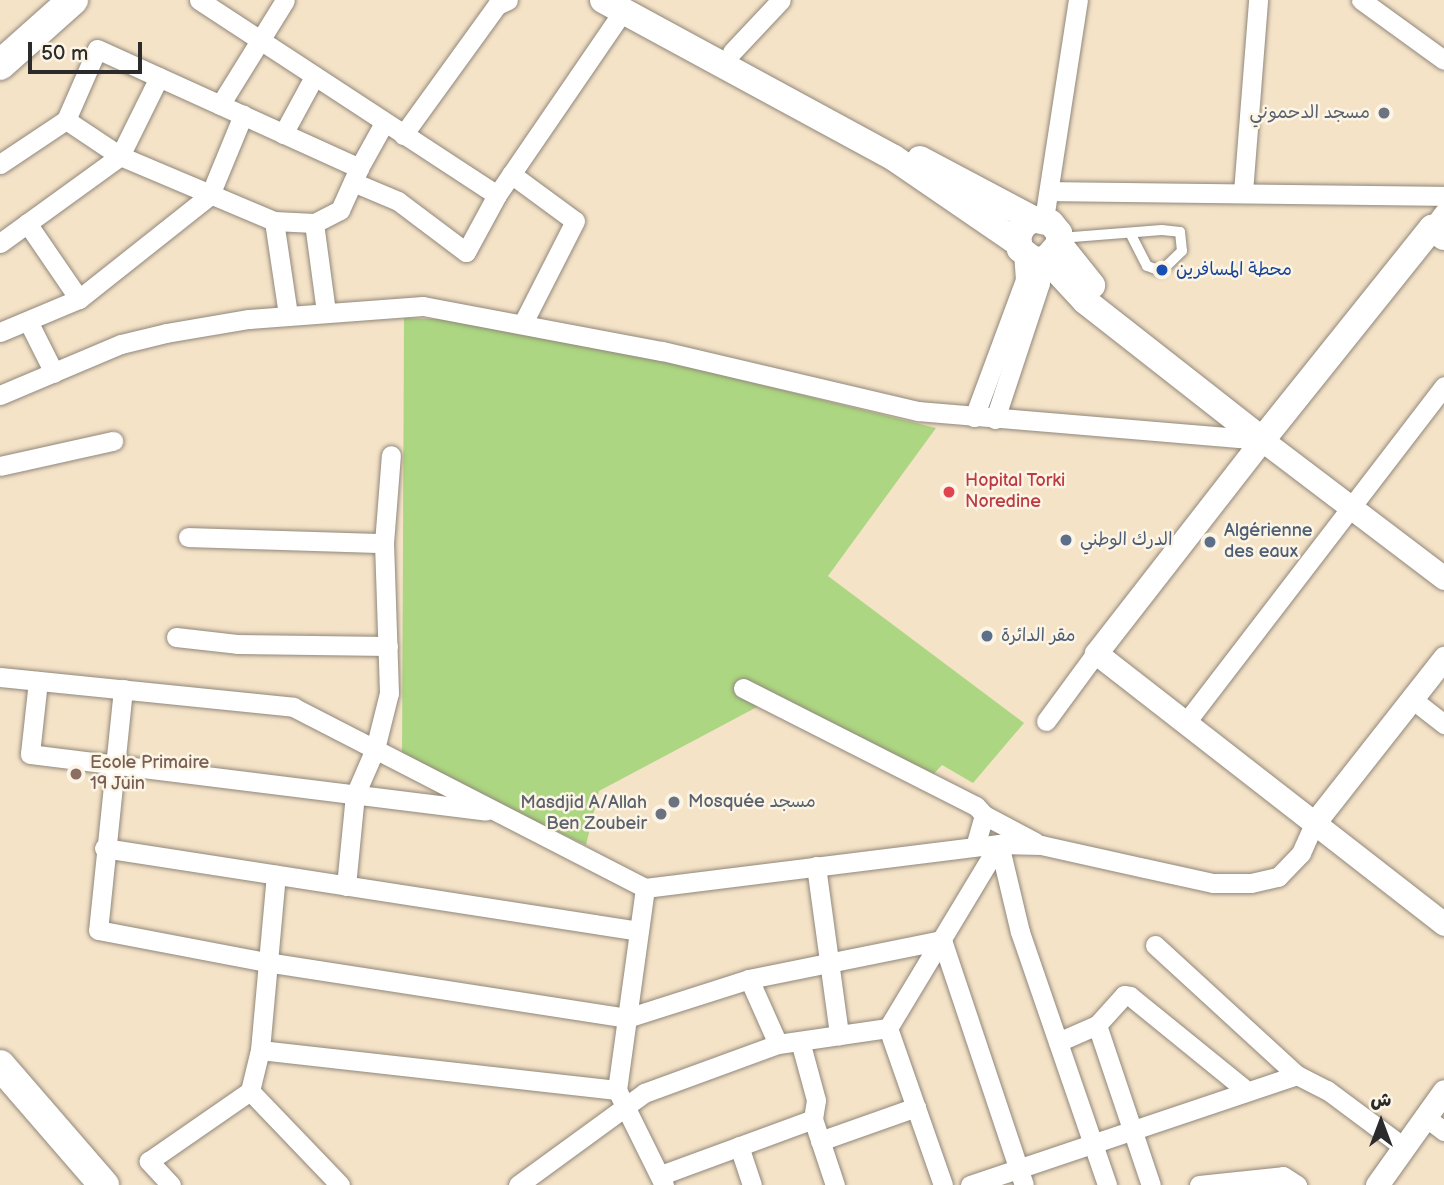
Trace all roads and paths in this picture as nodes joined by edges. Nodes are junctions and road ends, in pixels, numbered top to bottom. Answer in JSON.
{"nodes":[{"id":1,"x":74,"y":0,"type":"edge"},
{"id":2,"x":200,"y":0,"type":"edge"},
{"id":3,"x":285,"y":0,"type":"edge"},
{"id":4,"x":781,"y":0,"type":"edge"},
{"id":5,"x":1078,"y":0,"type":"edge"},
{"id":6,"x":1258,"y":0,"type":"edge"},
{"id":7,"x":1361,"y":0,"type":"edge"},
{"id":8,"x":498,"y":2,"type":"edge"},
{"id":9,"x":620,"y":4,"type":"edge"},
{"id":10,"x":259,"y":42,"type":"junction"},
{"id":11,"x":732,"y":51,"type":"junction"},
{"id":12,"x":1444,"y":60,"type":"edge"},
{"id":13,"x":0,"y":65,"type":"edge"},
{"id":14,"x":159,"y":77,"type":"junction"},
{"id":15,"x":314,"y":77,"type":"junction"},
{"id":16,"x":220,"y":105,"type":"junction"},
{"id":17,"x":243,"y":115,"type":"junction"},
{"id":18,"x":66,"y":120,"type":"junction"},
{"id":19,"x":384,"y":123,"type":"junction"},
{"id":20,"x":284,"y":134,"type":"junction"},
{"id":21,"x":403,"y":135,"type":"junction"},
{"id":22,"x":120,"y":156,"type":"junction"},
{"id":23,"x":0,"y":164,"type":"edge"},
{"id":24,"x":511,"y":174,"type":"junction"},
{"id":25,"x":356,"y":175,"type":"junction"},
{"id":26,"x":1051,"y":191,"type":"junction"},
{"id":27,"x":1243,"y":192,"type":"junction"},
{"id":28,"x":211,"y":195,"type":"junction"},
{"id":29,"x":496,"y":195,"type":"junction"},
{"id":30,"x":1444,"y":196,"type":"edge"},
{"id":31,"x":274,"y":221,"type":"junction"},
{"id":32,"x":27,"y":223,"type":"junction"},
{"id":33,"x":314,"y":223,"type":"junction"},
{"id":34,"x":1440,"y":226,"type":"edge"},
{"id":35,"x":1132,"y":236,"type":"junction"},
{"id":36,"x":1042,"y":241,"type":"junction"},
{"id":37,"x":0,"y":243,"type":"edge"},
{"id":38,"x":79,"y":299,"type":"junction"},
{"id":39,"x":326,"y":312,"type":"junction"},
{"id":40,"x":288,"y":315,"type":"junction"},
{"id":41,"x":28,"y":321,"type":"junction"},
{"id":42,"x":523,"y":323,"type":"junction"},
{"id":43,"x":3,"y":326,"type":"edge"},
{"id":44,"x":54,"y":373,"type":"junction"},
{"id":45,"x":1444,"y":386,"type":"edge"},
{"id":46,"x":0,"y":395,"type":"edge"},
{"id":47,"x":974,"y":417,"type":"junction"},
{"id":48,"x":995,"y":419,"type":"junction"},
{"id":49,"x":1262,"y":440,"type":"junction"},
{"id":50,"x":113,"y":441,"type":"dead end"},
{"id":51,"x":391,"y":455,"type":"dead end"},
{"id":52,"x":0,"y":467,"type":"edge"},
{"id":53,"x":1352,"y":505,"type":"junction"},
{"id":54,"x":188,"y":537,"type":"dead end"},
{"id":55,"x":384,"y":543,"type":"junction"},
{"id":56,"x":1444,"y":578,"type":"edge"},
{"id":57,"x":176,"y":637,"type":"dead end"},
{"id":58,"x":388,"y":646,"type":"junction"},
{"id":59,"x":1096,"y":653,"type":"junction"},
{"id":60,"x":1444,"y":658,"type":"edge"},
{"id":61,"x":0,"y":677,"type":"edge"},
{"id":62,"x":38,"y":681,"type":"junction"},
{"id":63,"x":743,"y":688,"type":"dead end"},
{"id":64,"x":123,"y":690,"type":"junction"},
{"id":65,"x":1412,"y":699,"type":"junction"},
{"id":66,"x":1046,"y":721,"type":"dead end"},
{"id":67,"x":1187,"y":721,"type":"junction"},
{"id":68,"x":1444,"y":724,"type":"edge"},
{"id":69,"x":375,"y":749,"type":"junction"},
{"id":70,"x":112,"y":764,"type":"junction"},
{"id":71,"x":355,"y":795,"type":"junction"},
{"id":72,"x":499,"y":813,"type":"junction"},
{"id":73,"x":984,"y":815,"type":"junction"},
{"id":74,"x":1315,"y":822,"type":"junction"},
{"id":75,"x":999,"y":844,"type":"junction"},
{"id":76,"x":1041,"y":845,"type":"junction"},
{"id":77,"x":975,"y":846,"type":"junction"},
{"id":78,"x":104,"y":848,"type":"junction"},
{"id":79,"x":816,"y":866,"type":"junction"},
{"id":80,"x":276,"y":875,"type":"junction"},
{"id":81,"x":346,"y":886,"type":"junction"},
{"id":82,"x":645,"y":888,"type":"junction"},
{"id":83,"x":1444,"y":924,"type":"edge"},
{"id":84,"x":639,"y":931,"type":"junction"},
{"id":85,"x":942,"y":940,"type":"junction"},
{"id":86,"x":1155,"y":945,"type":"dead end"},
{"id":87,"x":266,"y":962,"type":"junction"},
{"id":88,"x":828,"y":963,"type":"junction"},
{"id":89,"x":749,"y":979,"type":"junction"},
{"id":90,"x":627,"y":1018,"type":"junction"},
{"id":91,"x":1097,"y":1025,"type":"junction"},
{"id":92,"x":888,"y":1028,"type":"junction"},
{"id":93,"x":839,"y":1035,"type":"junction"},
{"id":94,"x":800,"y":1041,"type":"junction"},
{"id":95,"x":1058,"y":1042,"type":"junction"},
{"id":96,"x":778,"y":1044,"type":"junction"},
{"id":97,"x":260,"y":1050,"type":"junction"},
{"id":98,"x":0,"y":1065,"type":"edge"},
{"id":99,"x":1297,"y":1075,"type":"junction"},
{"id":100,"x":250,"y":1091,"type":"junction"},
{"id":101,"x":1247,"y":1091,"type":"junction"},
{"id":102,"x":1444,"y":1091,"type":"edge"},
{"id":103,"x":621,"y":1097,"type":"junction"},
{"id":104,"x":916,"y":1107,"type":"junction"},
{"id":105,"x":1424,"y":1116,"type":"junction"},
{"id":106,"x":813,"y":1119,"type":"junction"},
{"id":107,"x":1132,"y":1128,"type":"junction"},
{"id":108,"x":1444,"y":1131,"type":"edge"},
{"id":109,"x":820,"y":1140,"type":"junction"},
{"id":110,"x":1092,"y":1141,"type":"junction"},
{"id":111,"x":739,"y":1146,"type":"junction"},
{"id":112,"x":1402,"y":1146,"type":"junction"},
{"id":113,"x":1021,"y":1176,"type":"edge"},
{"id":114,"x":662,"y":1180,"type":"edge"},
{"id":115,"x":104,"y":1185,"type":"edge"},
{"id":116,"x":171,"y":1185,"type":"edge"},
{"id":117,"x":340,"y":1185,"type":"edge"},
{"id":118,"x":519,"y":1185,"type":"edge"},
{"id":119,"x":752,"y":1185,"type":"edge"},
{"id":120,"x":835,"y":1185,"type":"edge"},
{"id":121,"x":943,"y":1185,"type":"edge"},
{"id":122,"x":970,"y":1185,"type":"edge"},
{"id":123,"x":1107,"y":1185,"type":"edge"},
{"id":124,"x":1151,"y":1185,"type":"edge"},
{"id":125,"x":1199,"y":1185,"type":"edge"},
{"id":126,"x":1297,"y":1185,"type":"edge"},
{"id":127,"x":1377,"y":1185,"type":"edge"}],
"edges":[{"from":1,"to":13,"type":"main road"},
{"from":2,"to":10,"type":"street"},
{"from":3,"to":10,"type":"street"},
{"from":4,"to":11,"type":"street"},
{"from":5,"to":26,"type":"street"},
{"from":6,"to":27,"type":"street"},
{"from":7,"to":12,"type":"street"},
{"from":8,"to":21,"type":"street"},
{"from":9,"to":11,"type":"main road"},
{"from":9,"to":24,"type":"street"},
{"from":9,"to":36,"type":"main road"},
{"from":10,"to":15,"type":"street"},
{"from":10,"to":16,"type":"street"},
{"from":11,"to":36,"type":"main road"},
{"from":14,"to":16,"type":"street"},
{"from":14,"to":18,"type":"street"},
{"from":14,"to":22,"type":"street"},
{"from":15,"to":19,"type":"street"},
{"from":15,"to":20,"type":"street"},
{"from":16,"to":17,"type":"street"},
{"from":17,"to":20,"type":"street"},
{"from":17,"to":28,"type":"street"},
{"from":18,"to":22,"type":"street"},
{"from":18,"to":23,"type":"street"},
{"from":19,"to":21,"type":"street"},
{"from":19,"to":25,"type":"street"},
{"from":20,"to":25,"type":"street"},
{"from":21,"to":29,"type":"street"},
{"from":22,"to":28,"type":"street"},
{"from":22,"to":32,"type":"street"},
{"from":24,"to":29,"type":"street"},
{"from":24,"to":42,"type":"street"},
{"from":25,"to":29,"type":"street"},
{"from":25,"to":33,"type":"street"},
{"from":26,"to":27,"type":"street"},
{"from":26,"to":36,"type":"street"},
{"from":27,"to":30,"type":"street"},
{"from":28,"to":31,"type":"street"},
{"from":28,"to":38,"type":"street"},
{"from":31,"to":33,"type":"street"},
{"from":31,"to":40,"type":"street"},
{"from":32,"to":37,"type":"street"},
{"from":32,"to":38,"type":"street"},
{"from":33,"to":39,"type":"street"},
{"from":34,"to":49,"type":"main road"},
{"from":35,"to":35,"type":"lane"},
{"from":35,"to":36,"type":"lane"},
{"from":36,"to":47,"type":"street"},
{"from":36,"to":48,"type":"street"},
{"from":36,"to":49,"type":"main road"},
{"from":38,"to":41,"type":"street"},
{"from":39,"to":40,"type":"street"},
{"from":39,"to":42,"type":"street"},
{"from":40,"to":44,"type":"street"},
{"from":41,"to":43,"type":"street"},
{"from":41,"to":44,"type":"street"},
{"from":42,"to":47,"type":"street"},
{"from":44,"to":46,"type":"street"},
{"from":45,"to":53,"type":"street"},
{"from":47,"to":48,"type":"street"},
{"from":48,"to":49,"type":"street"},
{"from":49,"to":53,"type":"street"},
{"from":49,"to":59,"type":"street"},
{"from":50,"to":52,"type":"street"},
{"from":51,"to":55,"type":"street"},
{"from":53,"to":56,"type":"street"},
{"from":53,"to":67,"type":"street"},
{"from":54,"to":55,"type":"street"},
{"from":55,"to":58,"type":"street"},
{"from":57,"to":58,"type":"street"},
{"from":58,"to":69,"type":"street"},
{"from":59,"to":66,"type":"street"},
{"from":59,"to":67,"type":"street"},
{"from":60,"to":65,"type":"street"},
{"from":61,"to":62,"type":"street"},
{"from":62,"to":64,"type":"street"},
{"from":62,"to":70,"type":"street"},
{"from":63,"to":73,"type":"street"},
{"from":64,"to":69,"type":"street"},
{"from":64,"to":70,"type":"street"},
{"from":65,"to":68,"type":"street"},
{"from":65,"to":74,"type":"street"},
{"from":67,"to":74,"type":"street"},
{"from":69,"to":71,"type":"street"},
{"from":69,"to":72,"type":"street"},
{"from":70,"to":71,"type":"street"},
{"from":70,"to":78,"type":"street"},
{"from":71,"to":72,"type":"street"},
{"from":71,"to":81,"type":"street"},
{"from":72,"to":82,"type":"street"},
{"from":73,"to":76,"type":"street"},
{"from":73,"to":77,"type":"street"},
{"from":74,"to":76,"type":"street"},
{"from":74,"to":83,"type":"street"},
{"from":75,"to":76,"type":"street"},
{"from":75,"to":77,"type":"street"},
{"from":75,"to":85,"type":"street"},
{"from":75,"to":95,"type":"street"},
{"from":77,"to":79,"type":"street"},
{"from":78,"to":80,"type":"street"},
{"from":78,"to":87,"type":"street"},
{"from":79,"to":82,"type":"street"},
{"from":79,"to":88,"type":"street"},
{"from":80,"to":81,"type":"street"},
{"from":80,"to":87,"type":"street"},
{"from":81,"to":84,"type":"street"},
{"from":82,"to":84,"type":"street"},
{"from":84,"to":90,"type":"street"},
{"from":85,"to":88,"type":"street"},
{"from":85,"to":92,"type":"street"},
{"from":85,"to":113,"type":"street"},
{"from":86,"to":99,"type":"street"},
{"from":87,"to":90,"type":"street"},
{"from":87,"to":97,"type":"street"},
{"from":88,"to":89,"type":"street"},
{"from":88,"to":93,"type":"street"},
{"from":89,"to":90,"type":"street"},
{"from":89,"to":96,"type":"street"},
{"from":90,"to":103,"type":"street"},
{"from":91,"to":95,"type":"street"},
{"from":91,"to":101,"type":"street"},
{"from":91,"to":107,"type":"street"},
{"from":92,"to":93,"type":"street"},
{"from":92,"to":104,"type":"street"},
{"from":93,"to":94,"type":"street"},
{"from":94,"to":96,"type":"street"},
{"from":94,"to":106,"type":"street"},
{"from":95,"to":110,"type":"street"},
{"from":96,"to":103,"type":"street"},
{"from":97,"to":100,"type":"street"},
{"from":97,"to":103,"type":"street"},
{"from":98,"to":115,"type":"main road"},
{"from":99,"to":101,"type":"street"},
{"from":99,"to":112,"type":"street"},
{"from":100,"to":116,"type":"street"},
{"from":100,"to":117,"type":"street"},
{"from":101,"to":107,"type":"street"},
{"from":102,"to":105,"type":"street"},
{"from":103,"to":114,"type":"street"},
{"from":103,"to":118,"type":"street"},
{"from":104,"to":109,"type":"street"},
{"from":104,"to":121,"type":"street"},
{"from":105,"to":108,"type":"street"},
{"from":105,"to":112,"type":"street"},
{"from":106,"to":109,"type":"street"},
{"from":106,"to":111,"type":"street"},
{"from":107,"to":110,"type":"street"},
{"from":107,"to":124,"type":"street"},
{"from":109,"to":120,"type":"street"},
{"from":110,"to":113,"type":"street"},
{"from":110,"to":123,"type":"street"},
{"from":111,"to":114,"type":"street"},
{"from":111,"to":119,"type":"street"},
{"from":112,"to":127,"type":"street"},
{"from":113,"to":122,"type":"street"},
{"from":125,"to":126,"type":"street"}]}
